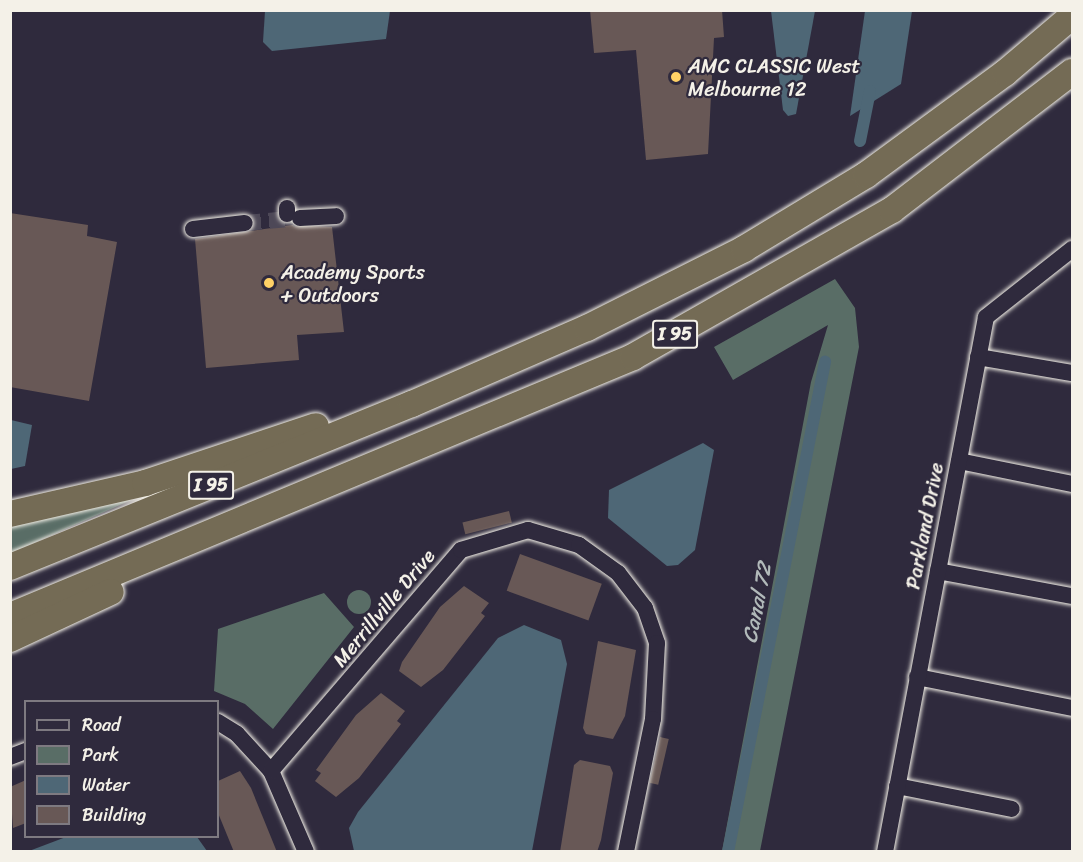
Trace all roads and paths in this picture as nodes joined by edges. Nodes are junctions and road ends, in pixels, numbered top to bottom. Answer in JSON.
{"nodes":[{"id":1,"x":1072,"y":16,"type":"edge"},
{"id":2,"x":1072,"y":72,"type":"edge"},
{"id":3,"x":291,"y":213,"type":"tunnel mouth"},
{"id":4,"x":336,"y":216,"type":"dead end"},
{"id":5,"x":245,"y":223,"type":"tunnel mouth"},
{"id":6,"x":192,"y":230,"type":"dead end"},
{"id":7,"x":1072,"y":249,"type":"edge"},
{"id":8,"x":978,"y":357,"type":"junction"},
{"id":9,"x":1072,"y":373,"type":"edge"},
{"id":10,"x":412,"y":404,"type":"junction"},
{"id":11,"x":959,"y":461,"type":"junction"},
{"id":12,"x":1072,"y":484,"type":"edge"},
{"id":13,"x":10,"y":514,"type":"edge"},
{"id":14,"x":236,"y":522,"type":"junction"},
{"id":15,"x":10,"y":567,"type":"edge"},
{"id":16,"x":938,"y":571,"type":"junction"},
{"id":17,"x":1072,"y":596,"type":"edge"},
{"id":18,"x":10,"y":616,"type":"edge"},
{"id":19,"x":10,"y":639,"type":"edge"},
{"id":20,"x":917,"y":678,"type":"junction"},
{"id":21,"x":1072,"y":708,"type":"edge"},
{"id":22,"x":219,"y":723,"type":"edge"},
{"id":23,"x":272,"y":771,"type":"junction"},
{"id":24,"x":897,"y":786,"type":"junction"},
{"id":25,"x":1012,"y":809,"type":"dead end"},
{"id":26,"x":306,"y":852,"type":"edge"},
{"id":27,"x":626,"y":852,"type":"edge"},
{"id":28,"x":885,"y":852,"type":"edge"}],
"edges":[{"from":1,"to":10,"type":"highway","number":"I 95"},
{"from":2,"to":14,"type":"highway","number":"I 95"},
{"from":3,"to":4,"type":"street"},
{"from":5,"to":6,"type":"street"},
{"from":7,"to":8,"type":"street","name":"Parkland Drive"},
{"from":8,"to":9,"type":"street"},
{"from":8,"to":11,"type":"street","name":"Parkland Drive"},
{"from":10,"to":13,"type":"highway"},
{"from":10,"to":15,"type":"highway","number":"I 95"},
{"from":11,"to":12,"type":"street"},
{"from":11,"to":16,"type":"street","name":"Parkland Drive"},
{"from":14,"to":18,"type":"highway","number":"I 95"},
{"from":14,"to":19,"type":"highway"},
{"from":16,"to":17,"type":"street"},
{"from":16,"to":20,"type":"street","name":"Parkland Drive"},
{"from":20,"to":21,"type":"street"},
{"from":20,"to":24,"type":"street","name":"Parkland Drive"},
{"from":22,"to":23,"type":"street"},
{"from":23,"to":26,"type":"street"},
{"from":23,"to":27,"type":"street","name":"Merrillville Drive"},
{"from":24,"to":25,"type":"street"},
{"from":24,"to":28,"type":"street","name":"Parkland Drive"}]}
